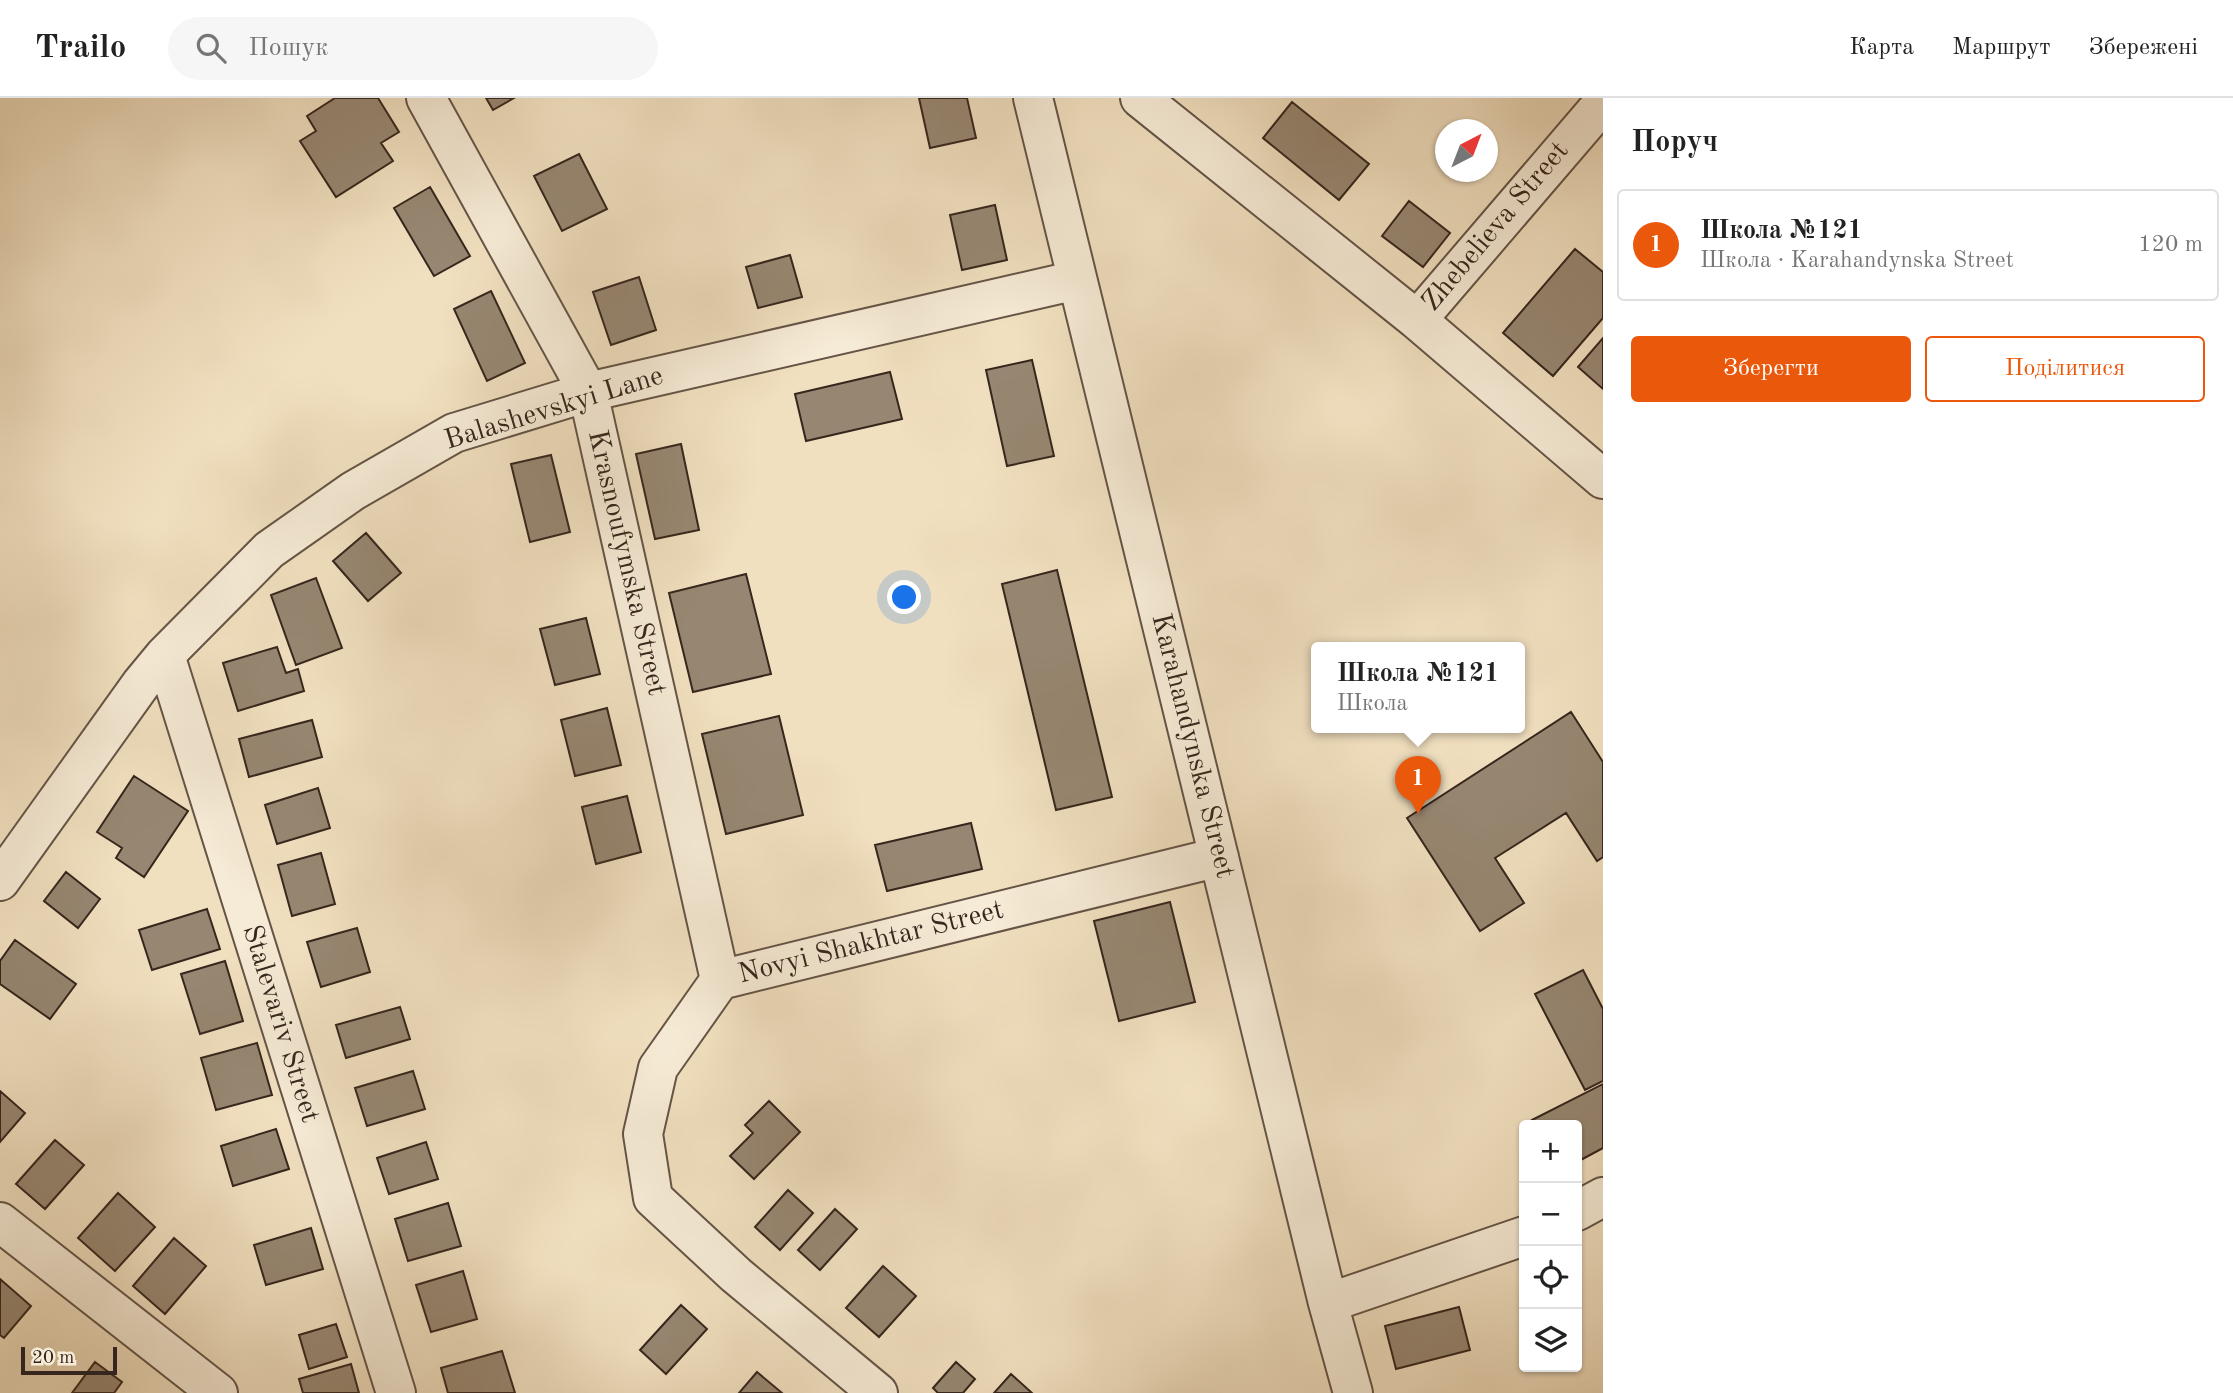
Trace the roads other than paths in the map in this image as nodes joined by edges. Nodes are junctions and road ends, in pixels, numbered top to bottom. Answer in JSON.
{"nodes":[{"id":1,"x":426,"y":98,"type":"edge"},
{"id":2,"x":1033,"y":98,"type":"edge"},
{"id":3,"x":1140,"y":98,"type":"edge"},
{"id":4,"x":1603,"y":103,"type":"edge"},
{"id":5,"x":1077,"y":280,"type":"junction"},
{"id":6,"x":1417,"y":320,"type":"junction"},
{"id":7,"x":588,"y":392,"type":"junction"},
{"id":8,"x":1603,"y":480,"type":"edge"},
{"id":9,"x":165,"y":655,"type":"junction"},
{"id":10,"x":1219,"y":857,"type":"junction"},
{"id":11,"x":0,"y":881,"type":"edge"},
{"id":12,"x":720,"y":980,"type":"junction"},
{"id":13,"x":1603,"y":1198,"type":"edge"},
{"id":14,"x":1582,"y":1209,"type":"edge"},
{"id":15,"x":0,"y":1222,"type":"edge"},
{"id":16,"x":1519,"y":1238,"type":"edge"},
{"id":17,"x":1328,"y":1303,"type":"junction"},
{"id":18,"x":218,"y":1393,"type":"edge"},
{"id":19,"x":396,"y":1393,"type":"edge"},
{"id":20,"x":878,"y":1393,"type":"edge"},
{"id":21,"x":1353,"y":1393,"type":"edge"}],
"edges":[{"from":1,"to":7,"type":"street","name":"Krasnoufymska Street"},
{"from":2,"to":5,"type":"street","name":"Karahandynska Street"},
{"from":3,"to":6,"type":"street"},
{"from":4,"to":6,"type":"street","name":"Zhebelieva Street"},
{"from":5,"to":7,"type":"street","name":"Balashevskyi Lane"},
{"from":5,"to":10,"type":"street","name":"Karahandynska Street"},
{"from":6,"to":8,"type":"street"},
{"from":7,"to":9,"type":"street","name":"Balashevskyi Lane"},
{"from":7,"to":12,"type":"street","name":"Krasnoufymska Street"},
{"from":9,"to":11,"type":"street","name":"Balashevskyi Lane"},
{"from":9,"to":19,"type":"street","name":"Stalevariv Street"},
{"from":10,"to":12,"type":"street","name":"Novyi Shakhtar Street"},
{"from":10,"to":17,"type":"street","name":"Karahandynska Street"},
{"from":12,"to":20,"type":"street","name":"Novyi Shakhtar Street"},
{"from":13,"to":14,"type":"street"},
{"from":15,"to":18,"type":"street"},
{"from":16,"to":17,"type":"street"},
{"from":17,"to":21,"type":"street","name":"Karahandynska Street"}]}
